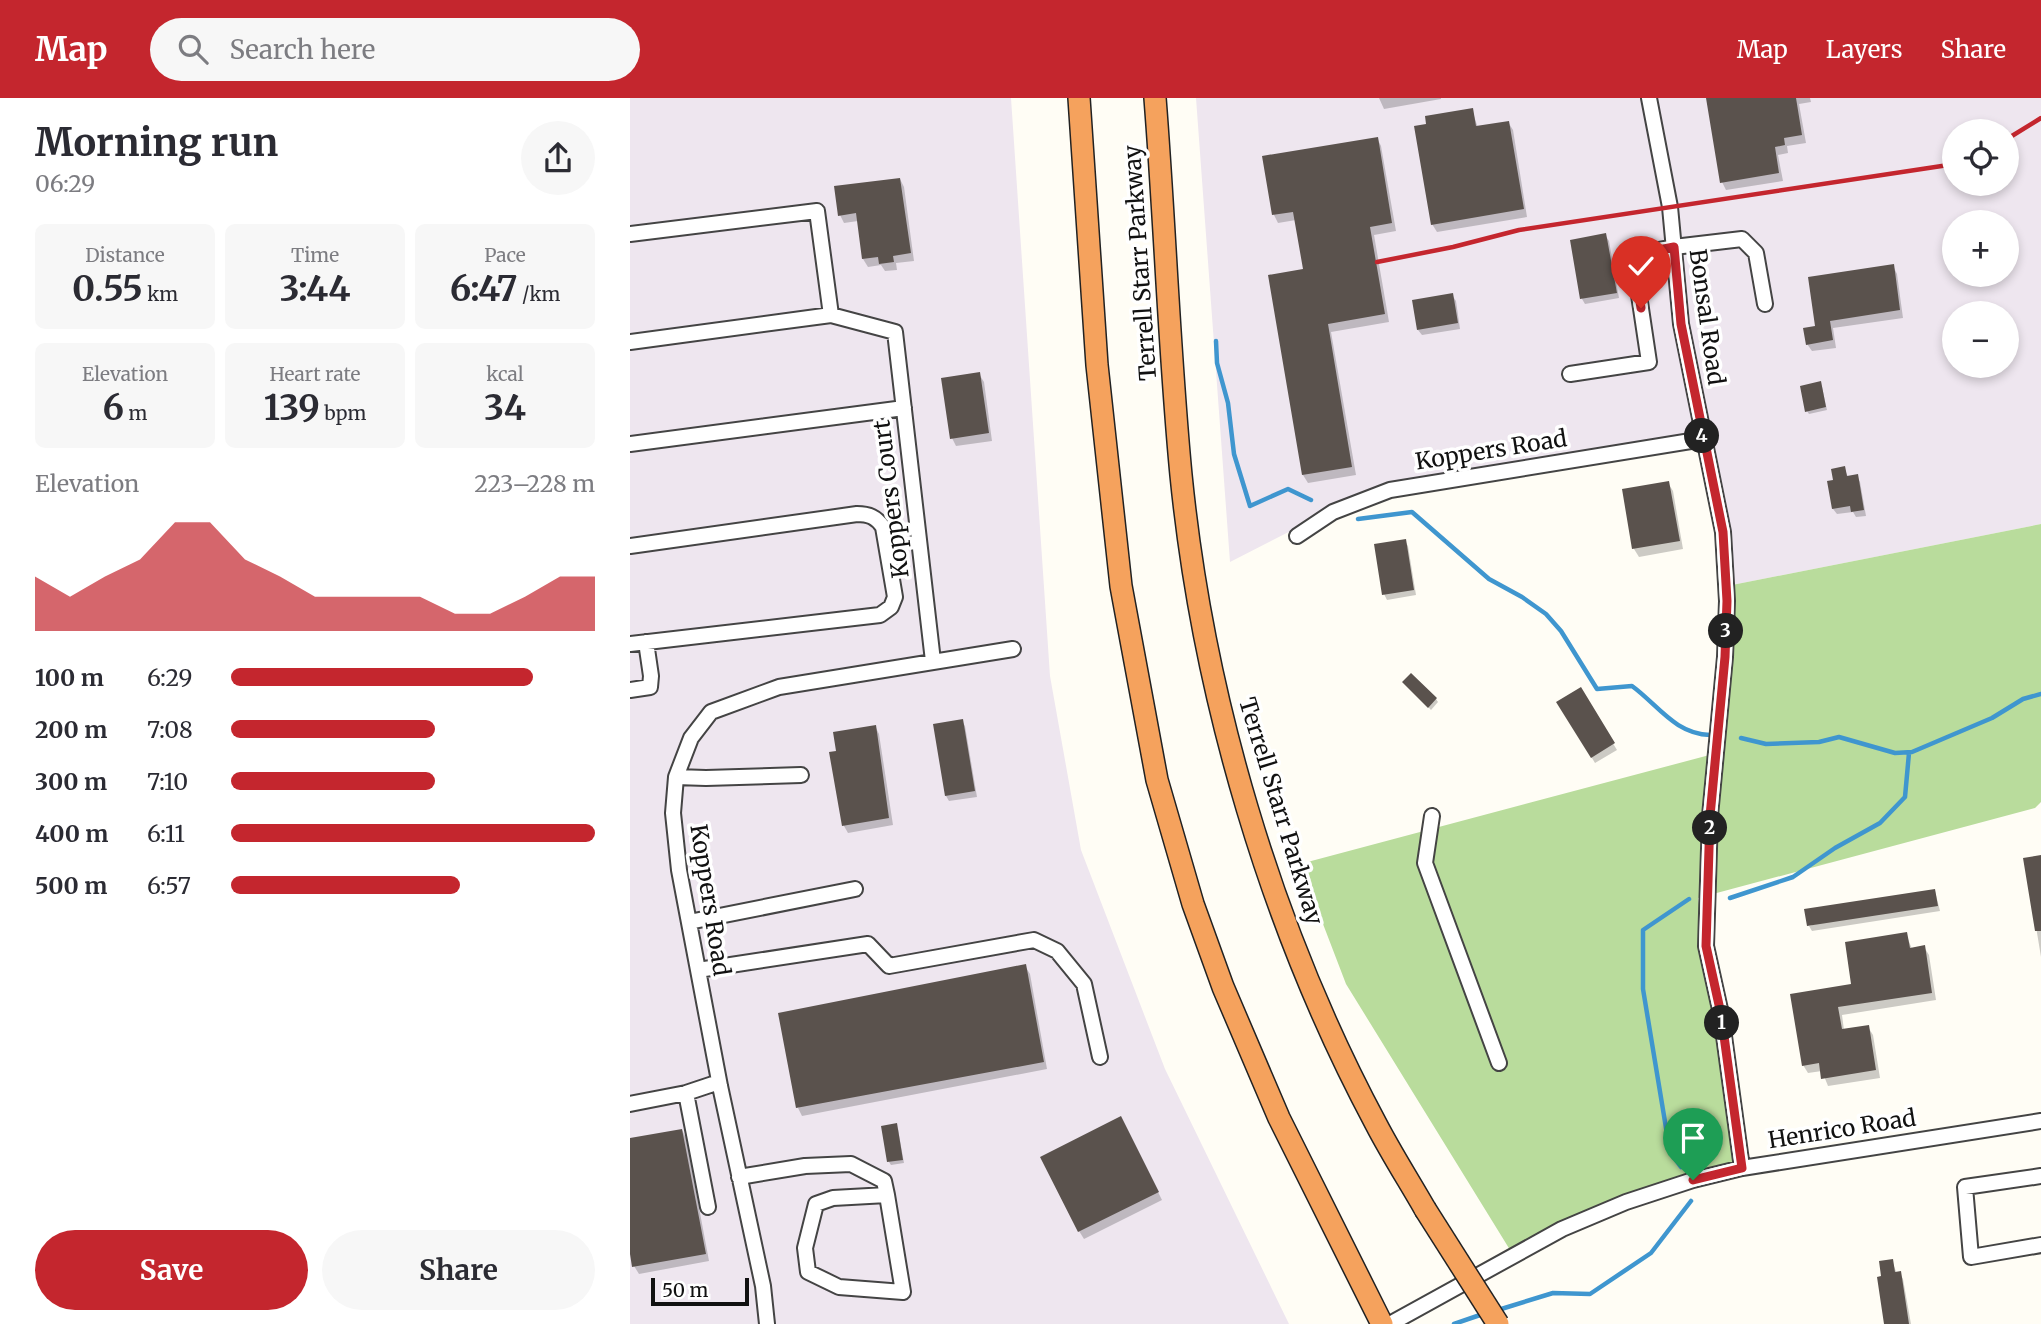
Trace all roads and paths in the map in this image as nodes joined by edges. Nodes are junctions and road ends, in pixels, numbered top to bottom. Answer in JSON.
{"nodes":[{"id":1,"x":1079,"y":98,"type":"edge"},
{"id":2,"x":1155,"y":98,"type":"edge"},
{"id":3,"x":1649,"y":98,"type":"edge"},
{"id":4,"x":630,"y":233,"type":"edge"},
{"id":5,"x":1674,"y":247,"type":"junction"},
{"id":6,"x":1765,"y":304,"type":"dead end"},
{"id":7,"x":831,"y":315,"type":"junction"},
{"id":8,"x":630,"y":342,"type":"edge"},
{"id":9,"x":1570,"y":374,"type":"dead end"},
{"id":10,"x":904,"y":408,"type":"junction"},
{"id":11,"x":1703,"y":439,"type":"junction"},
{"id":12,"x":630,"y":444,"type":"edge"},
{"id":13,"x":1297,"y":536,"type":"dead end"},
{"id":14,"x":630,"y":546,"type":"edge"},
{"id":15,"x":646,"y":642,"type":"junction"},
{"id":16,"x":630,"y":643,"type":"edge"},
{"id":17,"x":1013,"y":649,"type":"dead end"},
{"id":18,"x":933,"y":661,"type":"junction"},
{"id":19,"x":630,"y":690,"type":"edge"},
{"id":20,"x":801,"y":775,"type":"dead end"},
{"id":21,"x":676,"y":777,"type":"junction"},
{"id":22,"x":1432,"y":816,"type":"dead end"},
{"id":23,"x":855,"y":889,"type":"dead end"},
{"id":24,"x":689,"y":922,"type":"junction"},
{"id":25,"x":698,"y":971,"type":"junction"},
{"id":26,"x":1100,"y":1057,"type":"dead end"},
{"id":27,"x":1499,"y":1063,"type":"dead end"},
{"id":28,"x":719,"y":1082,"type":"junction"},
{"id":29,"x":686,"y":1093,"type":"junction"},
{"id":30,"x":630,"y":1104,"type":"edge"},
{"id":31,"x":2041,"y":1121,"type":"edge"},
{"id":32,"x":1742,"y":1168,"type":"junction"},
{"id":33,"x":2041,"y":1176,"type":"edge"},
{"id":34,"x":739,"y":1177,"type":"junction"},
{"id":35,"x":887,"y":1195,"type":"junction"},
{"id":36,"x":708,"y":1207,"type":"dead end"},
{"id":37,"x":2041,"y":1245,"type":"edge"},
{"id":38,"x":767,"y":1324,"type":"edge"},
{"id":39,"x":1382,"y":1324,"type":"edge"},
{"id":40,"x":1390,"y":1324,"type":"edge"},
{"id":41,"x":1498,"y":1324,"type":"edge"}],
"edges":[{"from":1,"to":39,"type":"highway"},
{"from":2,"to":41,"type":"highway","name":"Terrell Starr Parkway","bridge":true},
{"from":3,"to":5,"type":"street","name":"Bonsal Road"},
{"from":4,"to":7,"type":"street"},
{"from":5,"to":6,"type":"street"},
{"from":5,"to":9,"type":"street"},
{"from":5,"to":11,"type":"street","name":"Bonsal Road"},
{"from":7,"to":8,"type":"street"},
{"from":7,"to":10,"type":"street","name":"Koppers Court"},
{"from":10,"to":12,"type":"street"},
{"from":10,"to":18,"type":"street","name":"Koppers Court"},
{"from":11,"to":13,"type":"street","name":"Koppers Road"},
{"from":11,"to":32,"type":"street","name":"Bonsal Road"},
{"from":14,"to":15,"type":"street"},
{"from":15,"to":16,"type":"street"},
{"from":15,"to":19,"type":"street"},
{"from":17,"to":18,"type":"street","name":"Koppers Road"},
{"from":18,"to":21,"type":"street","name":"Koppers Road"},
{"from":20,"to":21,"type":"street"},
{"from":21,"to":24,"type":"street","name":"Koppers Road"},
{"from":22,"to":27,"type":"street"},
{"from":23,"to":24,"type":"street"},
{"from":24,"to":25,"type":"street","name":"Koppers Road"},
{"from":25,"to":26,"type":"street"},
{"from":25,"to":28,"type":"street","name":"Koppers Road"},
{"from":28,"to":29,"type":"street"},
{"from":28,"to":34,"type":"street","name":"Koppers Road"},
{"from":29,"to":30,"type":"street"},
{"from":29,"to":36,"type":"street"},
{"from":31,"to":32,"type":"street","name":"Henrico Road"},
{"from":32,"to":40,"type":"street","name":"Henrico Road"},
{"from":33,"to":37,"type":"street"},
{"from":34,"to":35,"type":"street"},
{"from":34,"to":38,"type":"street","name":"Koppers Road"},
{"from":35,"to":35,"type":"street"}]}
